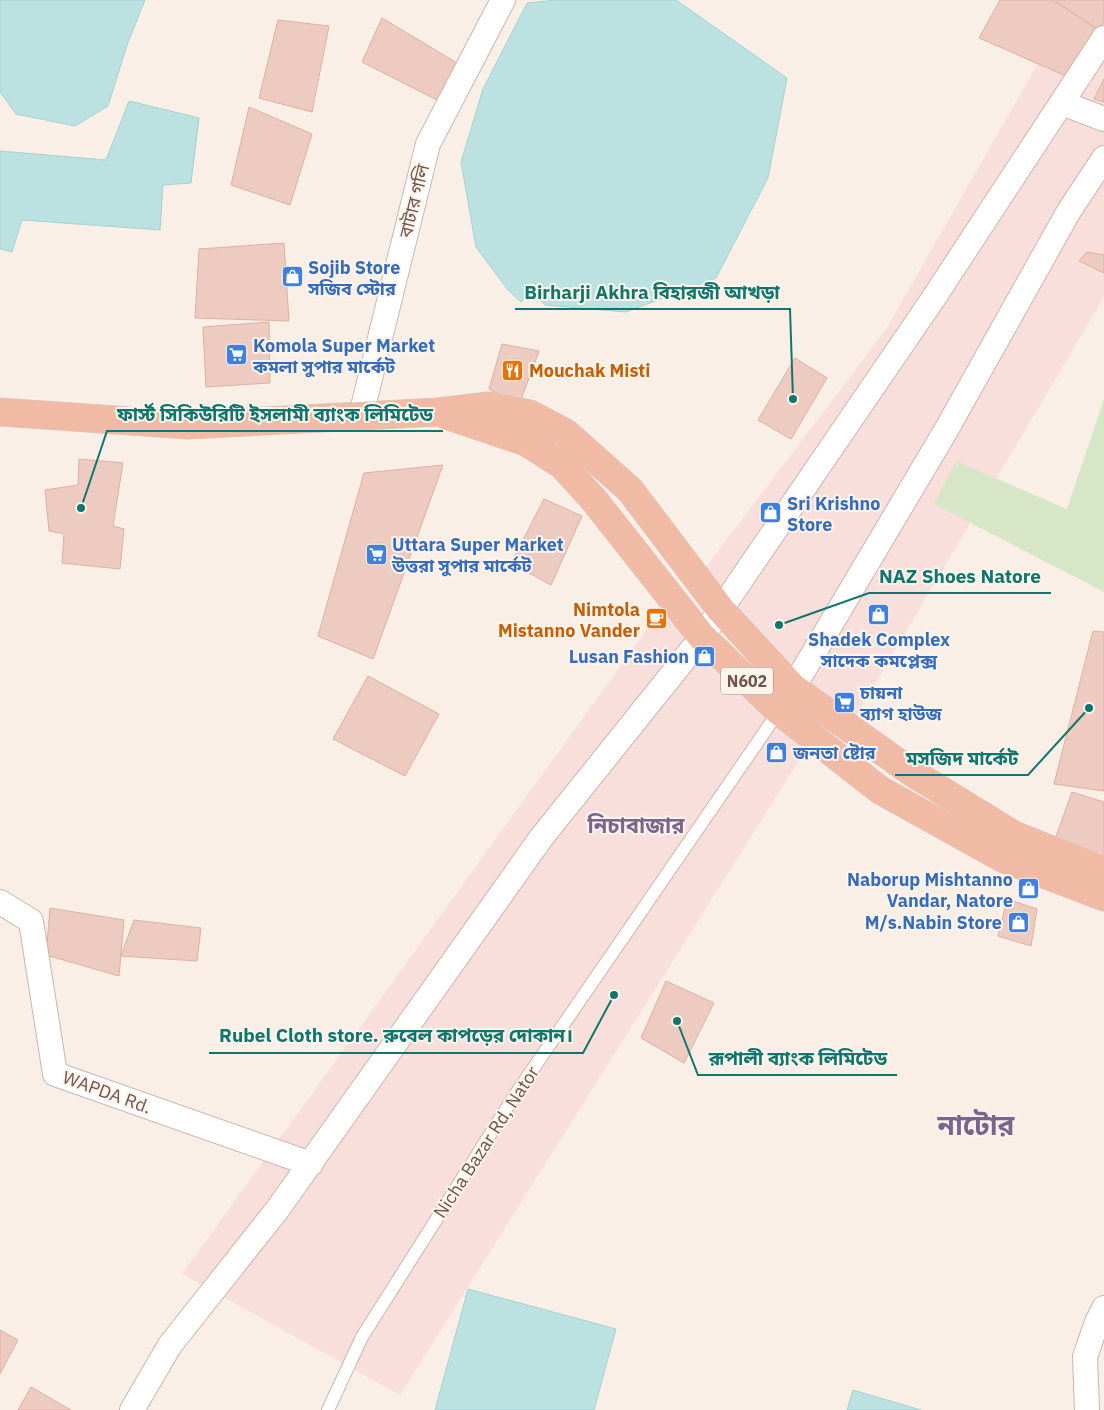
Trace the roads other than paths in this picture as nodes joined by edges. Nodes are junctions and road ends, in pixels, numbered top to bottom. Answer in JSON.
{"nodes":[{"id":1,"x":503,"y":0,"type":"edge"},
{"id":2,"x":1104,"y":38,"type":"edge"},
{"id":3,"x":1062,"y":103,"type":"junction"},
{"id":4,"x":1104,"y":119,"type":"edge"},
{"id":5,"x":1104,"y":158,"type":"edge"},
{"id":6,"x":0,"y":412,"type":"edge"},
{"id":7,"x":438,"y":412,"type":"junction"},
{"id":8,"x":361,"y":415,"type":"junction"},
{"id":9,"x":721,"y":610,"type":"junction"},
{"id":10,"x":702,"y":637,"type":"junction"},
{"id":11,"x":793,"y":688,"type":"junction"},
{"id":12,"x":779,"y":711,"type":"junction"},
{"id":13,"x":1104,"y":870,"type":"edge"},
{"id":14,"x":1104,"y":898,"type":"edge"},
{"id":15,"x":0,"y":902,"type":"edge"},
{"id":16,"x":310,"y":1164,"type":"junction"},
{"id":17,"x":1104,"y":1308,"type":"edge"},
{"id":18,"x":132,"y":1410,"type":"edge"},
{"id":19,"x":328,"y":1410,"type":"edge"},
{"id":20,"x":1087,"y":1410,"type":"edge"}],
"edges":[{"from":1,"to":8,"type":"street","name":"বাটার গলি"},
{"from":2,"to":3,"type":"street"},
{"from":3,"to":4,"type":"street"},
{"from":3,"to":9,"type":"street"},
{"from":5,"to":11,"type":"street"},
{"from":6,"to":8,"type":"highway","number":"N602"},
{"from":7,"to":8,"type":"highway","number":"N602"},
{"from":7,"to":9,"type":"highway","number":"N602"},
{"from":7,"to":10,"type":"highway","number":"N602"},
{"from":9,"to":10,"type":"street"},
{"from":9,"to":11,"type":"highway","number":"N602"},
{"from":10,"to":12,"type":"highway","number":"N602"},
{"from":10,"to":16,"type":"street"},
{"from":11,"to":12,"type":"street"},
{"from":11,"to":13,"type":"highway","number":"N602"},
{"from":12,"to":14,"type":"highway","number":"N602"},
{"from":12,"to":19,"type":"lane","name":"Nicha Bazar Rd, Nator"},
{"from":15,"to":16,"type":"street","name":"WAPDA Rd."},
{"from":16,"to":18,"type":"street"},
{"from":17,"to":20,"type":"street"}]}
